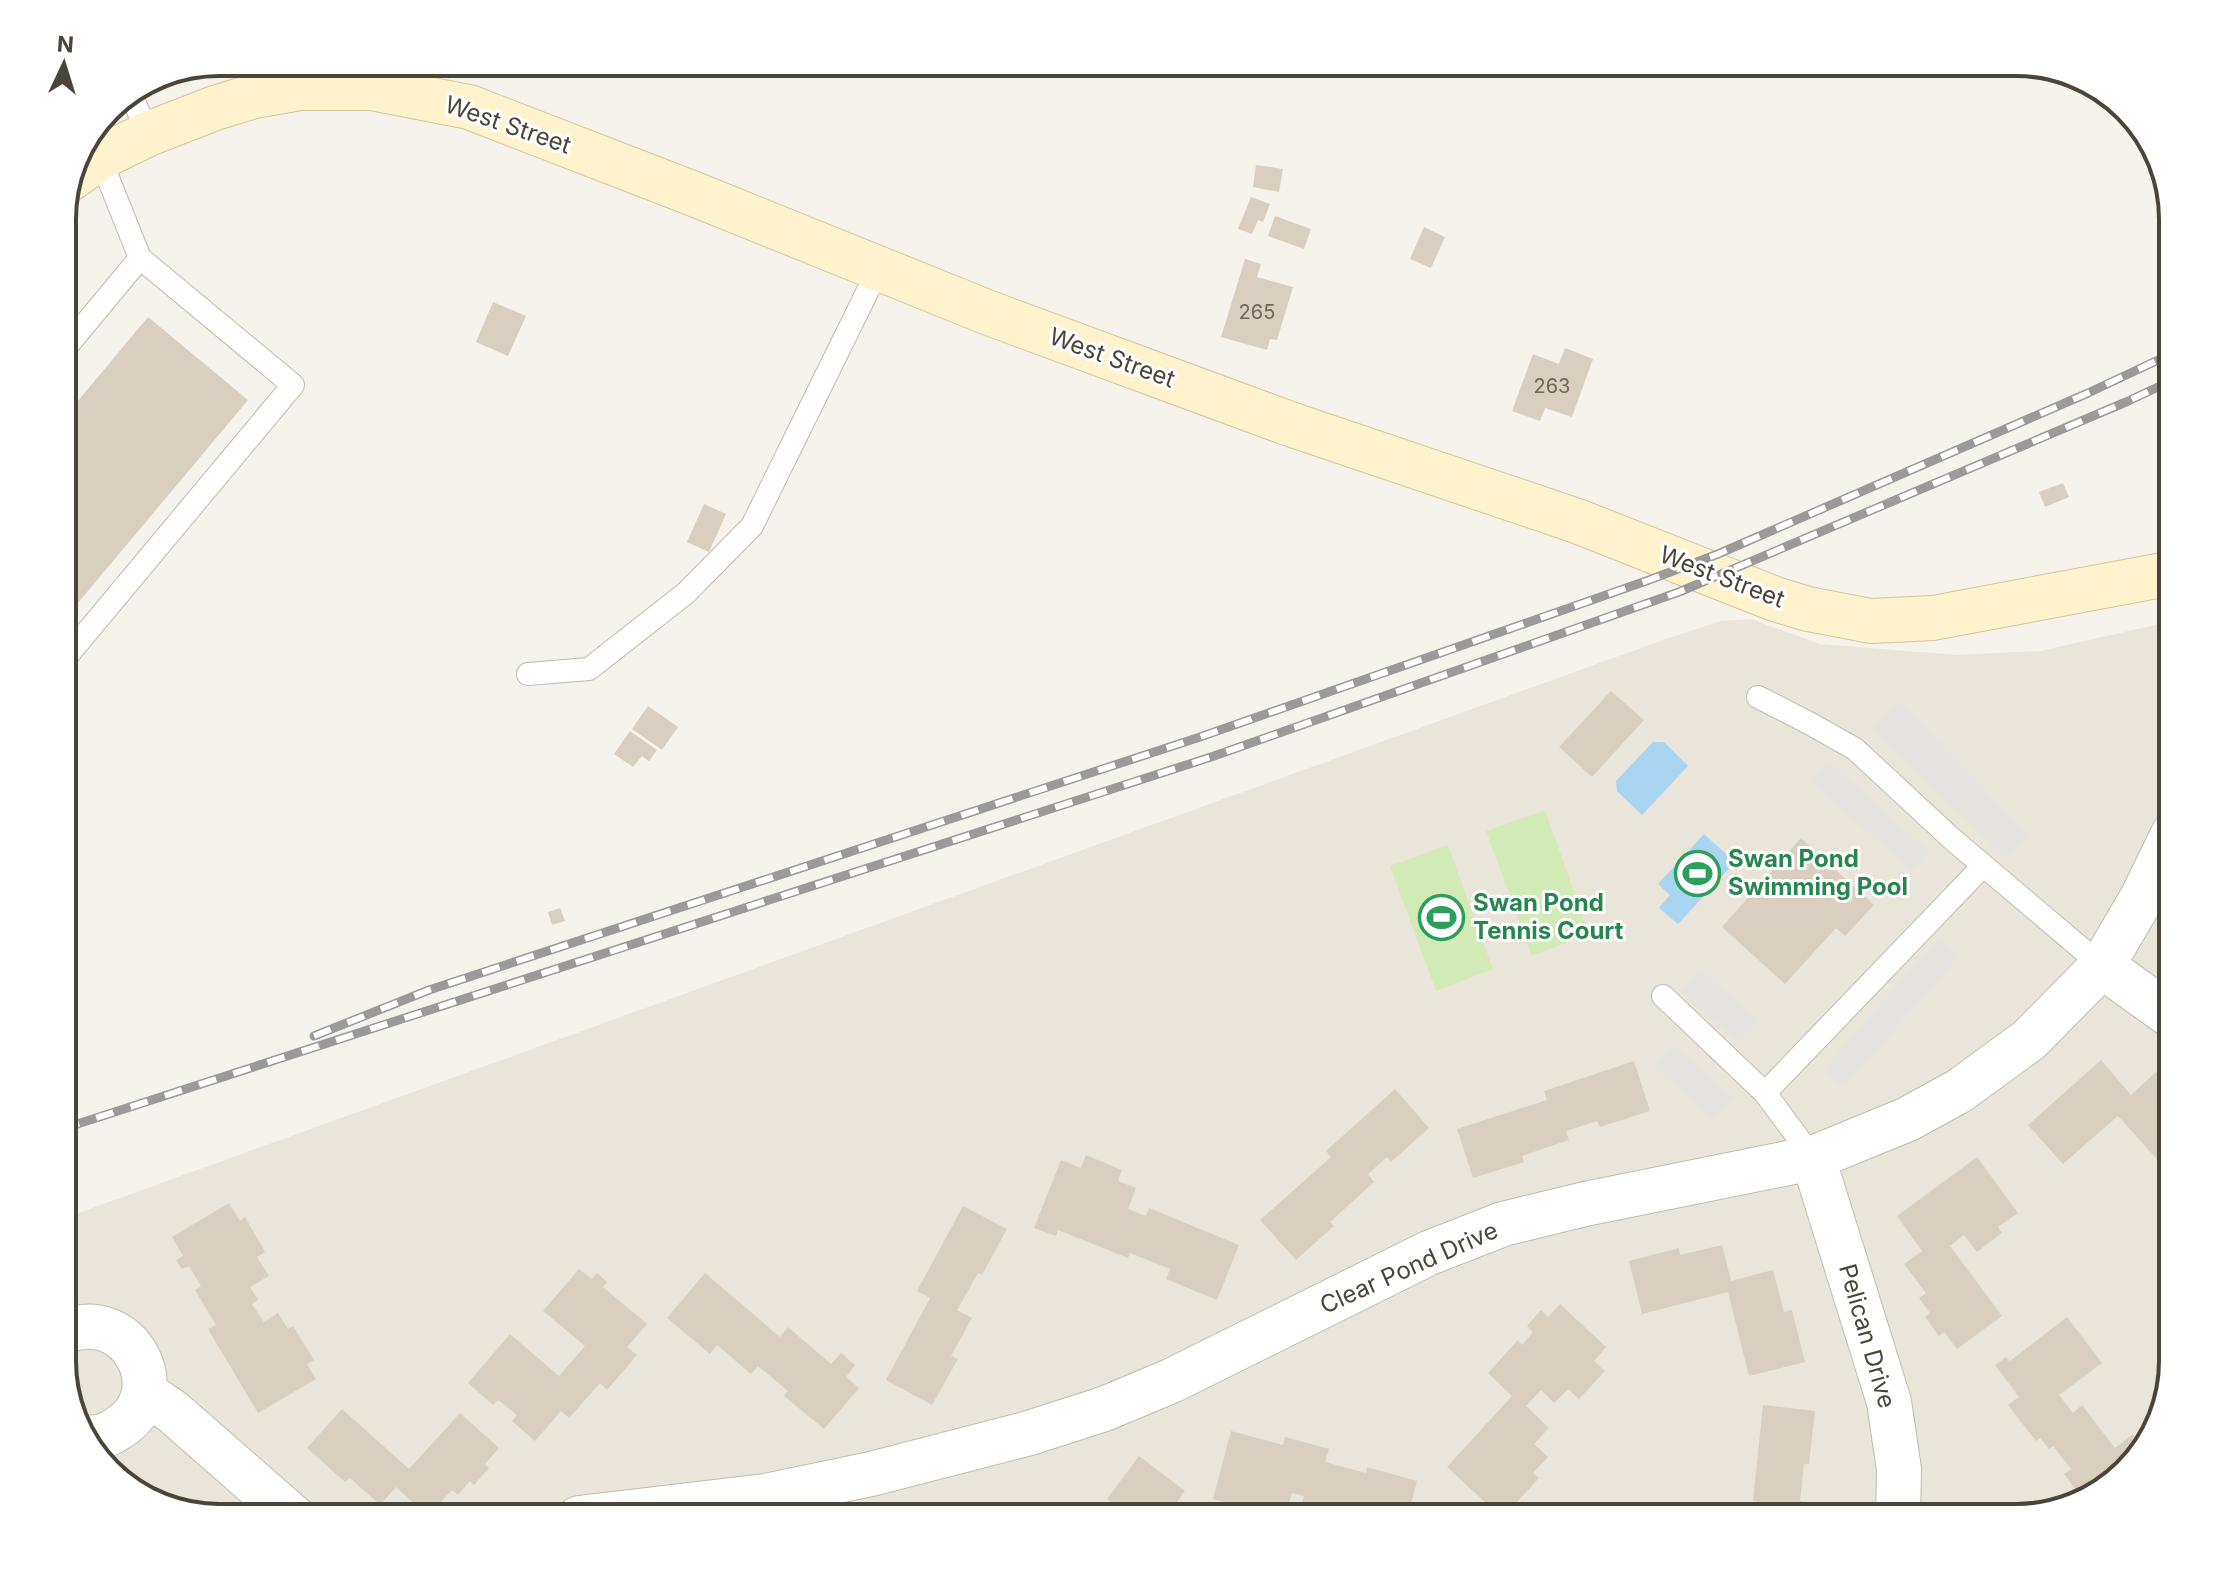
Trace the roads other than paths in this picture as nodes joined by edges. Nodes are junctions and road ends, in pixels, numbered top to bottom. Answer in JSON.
{"nodes":[{"id":1,"x":290,"y":76,"type":"edge"},
{"id":2,"x":298,"y":76,"type":"edge"},
{"id":3,"x":135,"y":103,"type":"edge"},
{"id":4,"x":148,"y":134,"type":"junction"},
{"id":5,"x":86,"y":167,"type":"edge"},
{"id":6,"x":86,"y":169,"type":"edge"},
{"id":7,"x":140,"y":258,"type":"junction"},
{"id":8,"x":879,"y":268,"type":"junction"},
{"id":9,"x":76,"y":335,"type":"edge"},
{"id":10,"x":2159,"y":576,"type":"edge"},
{"id":11,"x":76,"y":645,"type":"edge"},
{"id":12,"x":528,"y":674,"type":"dead end"},
{"id":13,"x":1758,"y":697,"type":"dead end"},
{"id":14,"x":2159,"y":863,"type":"edge"},
{"id":15,"x":1983,"y":866,"type":"junction"},
{"id":16,"x":2102,"y":966,"type":"junction"},
{"id":17,"x":1663,"y":996,"type":"dead end"},
{"id":18,"x":2159,"y":1007,"type":"edge"},
{"id":19,"x":1765,"y":1093,"type":"junction"},
{"id":20,"x":1813,"y":1158,"type":"junction"},
{"id":21,"x":76,"y":1328,"type":"edge"},
{"id":22,"x":144,"y":1392,"type":"junction"},
{"id":23,"x":98,"y":1437,"type":"edge"},
{"id":24,"x":278,"y":1504,"type":"edge"},
{"id":25,"x":697,"y":1504,"type":"edge"},
{"id":26,"x":1898,"y":1504,"type":"edge"}],
"edges":[{"from":1,"to":4,"type":"street","name":"West Street"},
{"from":2,"to":8,"type":"street","name":"West Street"},
{"from":3,"to":4,"type":"lane"},
{"from":4,"to":5,"type":"street","name":"West Street"},
{"from":6,"to":7,"type":"lane"},
{"from":7,"to":9,"type":"lane"},
{"from":7,"to":11,"type":"lane"},
{"from":8,"to":10,"type":"street","name":"West Street"},
{"from":8,"to":12,"type":"lane"},
{"from":13,"to":15,"type":"lane"},
{"from":14,"to":16,"type":"street","name":"Clear Pond Drive"},
{"from":15,"to":16,"type":"lane"},
{"from":15,"to":19,"type":"lane"},
{"from":16,"to":18,"type":"street"},
{"from":16,"to":20,"type":"street","name":"Clear Pond Drive"},
{"from":17,"to":19,"type":"lane"},
{"from":19,"to":20,"type":"lane"},
{"from":20,"to":25,"type":"street","name":"Clear Pond Drive"},
{"from":20,"to":26,"type":"street","name":"Pelican Drive"},
{"from":21,"to":22,"type":"street"},
{"from":22,"to":23,"type":"street"},
{"from":22,"to":24,"type":"street"}]}
